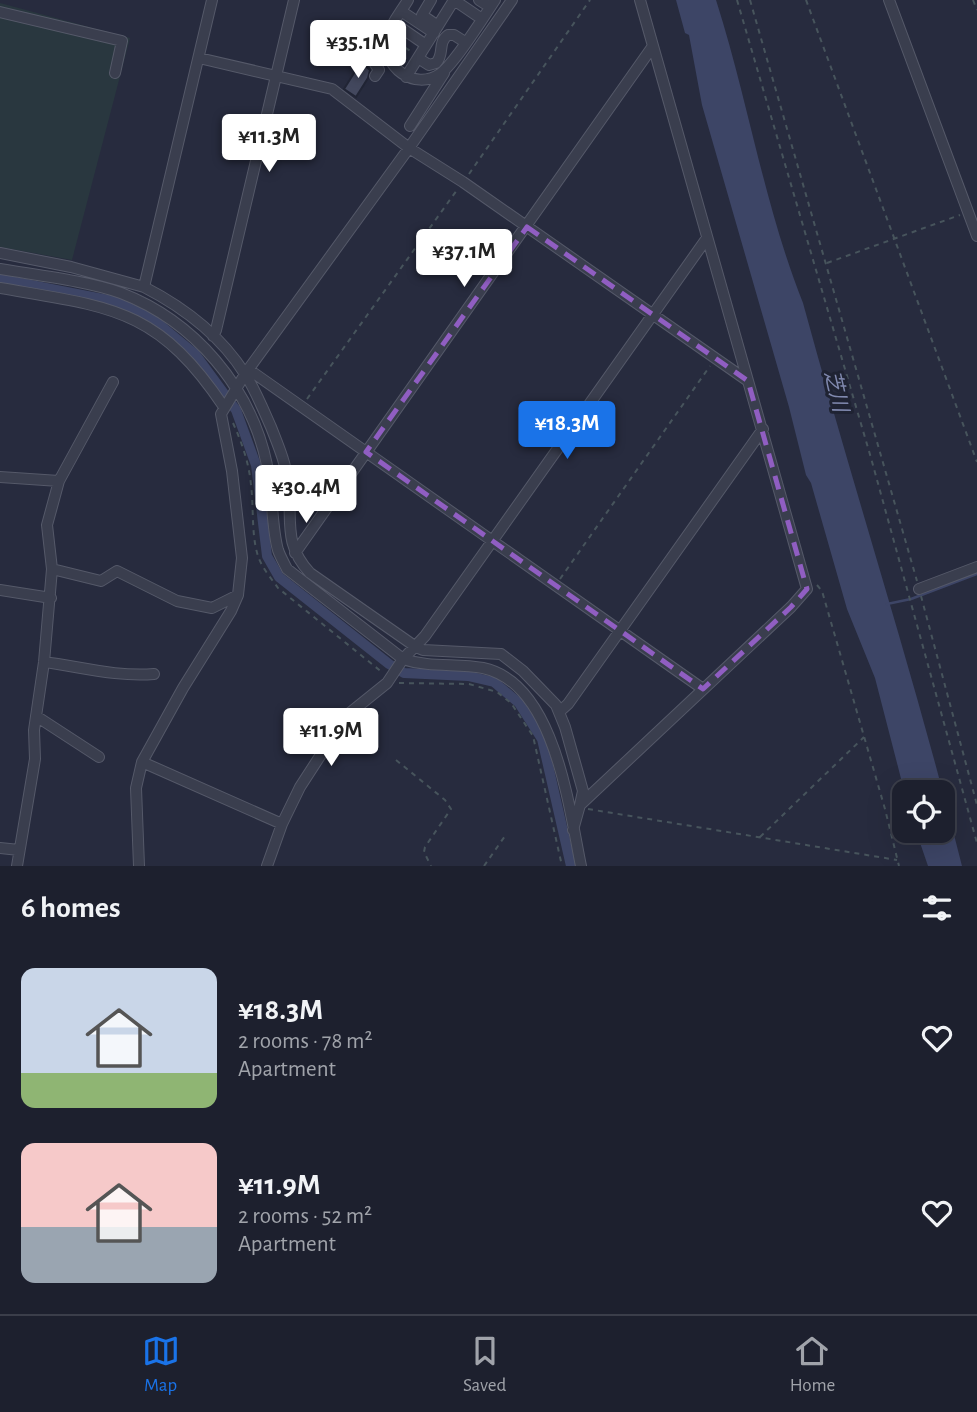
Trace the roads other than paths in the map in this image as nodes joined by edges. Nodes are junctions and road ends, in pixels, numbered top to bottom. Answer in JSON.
{"nodes":[{"id":1,"x":212,"y":0,"type":"edge"},
{"id":2,"x":294,"y":0,"type":"edge"},
{"id":3,"x":408,"y":0,"type":"edge"},
{"id":4,"x":432,"y":0,"type":"edge"},
{"id":5,"x":454,"y":0,"type":"edge"},
{"id":6,"x":479,"y":0,"type":"edge"},
{"id":7,"x":512,"y":0,"type":"edge"},
{"id":8,"x":640,"y":0,"type":"edge"},
{"id":9,"x":889,"y":0,"type":"edge"},
{"id":10,"x":493,"y":4,"type":"edge"},
{"id":11,"x":401,"y":11,"type":"junction"},
{"id":12,"x":0,"y":12,"type":"edge"},
{"id":13,"x":482,"y":19,"type":"junction"},
{"id":14,"x":392,"y":26,"type":"junction"},
{"id":15,"x":436,"y":29,"type":"junction"},
{"id":16,"x":411,"y":30,"type":"junction"},
{"id":17,"x":465,"y":43,"type":"junction"},
{"id":18,"x":426,"y":45,"type":"junction"},
{"id":19,"x":653,"y":46,"type":"junction"},
{"id":20,"x":414,"y":56,"type":"junction"},
{"id":21,"x":199,"y":58,"type":"junction"},
{"id":22,"x":447,"y":66,"type":"junction"},
{"id":23,"x":115,"y":73,"type":"dead end"},
{"id":24,"x":276,"y":76,"type":"junction"},
{"id":25,"x":375,"y":76,"type":"dead end"},
{"id":26,"x":406,"y":76,"type":"junction"},
{"id":27,"x":410,"y":126,"type":"dead end"},
{"id":28,"x":409,"y":148,"type":"junction"},
{"id":29,"x":527,"y":227,"type":"junction"},
{"id":30,"x":977,"y":236,"type":"edge"},
{"id":31,"x":708,"y":238,"type":"junction"},
{"id":32,"x":0,"y":253,"type":"edge"},
{"id":33,"x":0,"y":269,"type":"edge"},
{"id":34,"x":144,"y":287,"type":"junction"},
{"id":35,"x":0,"y":288,"type":"edge"},
{"id":36,"x":651,"y":315,"type":"junction"},
{"id":37,"x":213,"y":335,"type":"junction"},
{"id":38,"x":247,"y":371,"type":"junction"},
{"id":39,"x":748,"y":381,"type":"junction"},
{"id":40,"x":113,"y":382,"type":"dead end"},
{"id":41,"x":236,"y":389,"type":"junction"},
{"id":42,"x":225,"y":406,"type":"junction"},
{"id":43,"x":763,"y":429,"type":"junction"},
{"id":44,"x":366,"y":452,"type":"junction"},
{"id":45,"x":0,"y":477,"type":"edge"},
{"id":46,"x":59,"y":481,"type":"junction"},
{"id":47,"x":492,"y":541,"type":"junction"},
{"id":48,"x":295,"y":553,"type":"junction"},
{"id":49,"x":977,"y":567,"type":"edge"},
{"id":50,"x":52,"y":569,"type":"junction"},
{"id":51,"x":0,"y":590,"type":"edge"},
{"id":52,"x":921,"y":594,"type":"road end"},
{"id":53,"x":238,"y":595,"type":"junction"},
{"id":54,"x":51,"y":598,"type":"junction"},
{"id":55,"x":619,"y":630,"type":"junction"},
{"id":56,"x":416,"y":647,"type":"junction"},
{"id":57,"x":402,"y":661,"type":"junction"},
{"id":58,"x":44,"y":662,"type":"junction"},
{"id":59,"x":154,"y":674,"type":"dead end"},
{"id":60,"x":703,"y":689,"type":"junction"},
{"id":61,"x":559,"y":712,"type":"junction"},
{"id":62,"x":36,"y":716,"type":"junction"},
{"id":63,"x":99,"y":757,"type":"dead end"},
{"id":64,"x":142,"y":762,"type":"junction"},
{"id":65,"x":580,"y":807,"type":"junction"},
{"id":66,"x":282,"y":824,"type":"junction"},
{"id":67,"x":573,"y":830,"type":"junction"},
{"id":68,"x":0,"y":848,"type":"edge"},
{"id":69,"x":19,"y":850,"type":"junction"},
{"id":70,"x":17,"y":866,"type":"edge"},
{"id":71,"x":139,"y":866,"type":"edge"},
{"id":72,"x":267,"y":866,"type":"edge"},
{"id":73,"x":581,"y":866,"type":"edge"}],
"edges":[{"from":1,"to":21,"type":"street"},
{"from":2,"to":24,"type":"street"},
{"from":3,"to":11,"type":"street"},
{"from":4,"to":15,"type":"street"},
{"from":5,"to":13,"type":"street"},
{"from":5,"to":15,"type":"street"},
{"from":6,"to":10,"type":"street"},
{"from":7,"to":28,"type":"street"},
{"from":8,"to":19,"type":"street"},
{"from":9,"to":30,"type":"street"},
{"from":10,"to":13,"type":"street"},
{"from":11,"to":14,"type":"street"},
{"from":11,"to":16,"type":"street"},
{"from":12,"to":23,"type":"street"},
{"from":13,"to":17,"type":"street"},
{"from":14,"to":16,"type":"street"},
{"from":14,"to":25,"type":"street"},
{"from":14,"to":26,"type":"street"},
{"from":15,"to":16,"type":"street"},
{"from":15,"to":18,"type":"street"},
{"from":16,"to":18,"type":"street"},
{"from":17,"to":20,"type":"street"},
{"from":17,"to":22,"type":"street"},
{"from":18,"to":20,"type":"street"},
{"from":19,"to":29,"type":"street"},
{"from":19,"to":31,"type":"street"},
{"from":20,"to":26,"type":"street"},
{"from":21,"to":24,"type":"street"},
{"from":21,"to":34,"type":"street"},
{"from":22,"to":26,"type":"street"},
{"from":22,"to":27,"type":"street"},
{"from":24,"to":28,"type":"street"},
{"from":24,"to":37,"type":"street"},
{"from":28,"to":29,"type":"street"},
{"from":28,"to":38,"type":"street"},
{"from":29,"to":36,"type":"street"},
{"from":29,"to":44,"type":"street"},
{"from":31,"to":36,"type":"street"},
{"from":31,"to":39,"type":"street"},
{"from":32,"to":34,"type":"street"},
{"from":33,"to":41,"type":"street"},
{"from":34,"to":37,"type":"street"},
{"from":35,"to":42,"type":"street"},
{"from":36,"to":39,"type":"street"},
{"from":36,"to":47,"type":"street"},
{"from":37,"to":38,"type":"street"},
{"from":38,"to":41,"type":"street"},
{"from":38,"to":44,"type":"street"},
{"from":38,"to":48,"type":"street"},
{"from":39,"to":43,"type":"street"},
{"from":40,"to":46,"type":"street"},
{"from":41,"to":42,"type":"street"},
{"from":41,"to":57,"type":"street"},
{"from":42,"to":53,"type":"street"},
{"from":43,"to":55,"type":"street"},
{"from":43,"to":60,"type":"street"},
{"from":44,"to":47,"type":"street"},
{"from":44,"to":48,"type":"street"},
{"from":45,"to":46,"type":"street"},
{"from":46,"to":50,"type":"street"},
{"from":47,"to":55,"type":"street"},
{"from":47,"to":56,"type":"street"},
{"from":48,"to":56,"type":"street"},
{"from":49,"to":52,"type":"street"},
{"from":50,"to":53,"type":"street"},
{"from":50,"to":54,"type":"street"},
{"from":51,"to":54,"type":"street"},
{"from":53,"to":64,"type":"street"},
{"from":54,"to":58,"type":"street"},
{"from":55,"to":60,"type":"street"},
{"from":55,"to":61,"type":"street"},
{"from":56,"to":57,"type":"street"},
{"from":56,"to":61,"type":"street"},
{"from":57,"to":66,"type":"street"},
{"from":57,"to":67,"type":"street"},
{"from":58,"to":59,"type":"street"},
{"from":58,"to":62,"type":"street"},
{"from":60,"to":65,"type":"street"},
{"from":61,"to":65,"type":"street"},
{"from":62,"to":63,"type":"street"},
{"from":62,"to":69,"type":"street"},
{"from":64,"to":66,"type":"street"},
{"from":64,"to":71,"type":"street"},
{"from":65,"to":67,"type":"street"},
{"from":66,"to":72,"type":"street"},
{"from":67,"to":73,"type":"street"},
{"from":68,"to":69,"type":"street"},
{"from":69,"to":70,"type":"street"}]}
